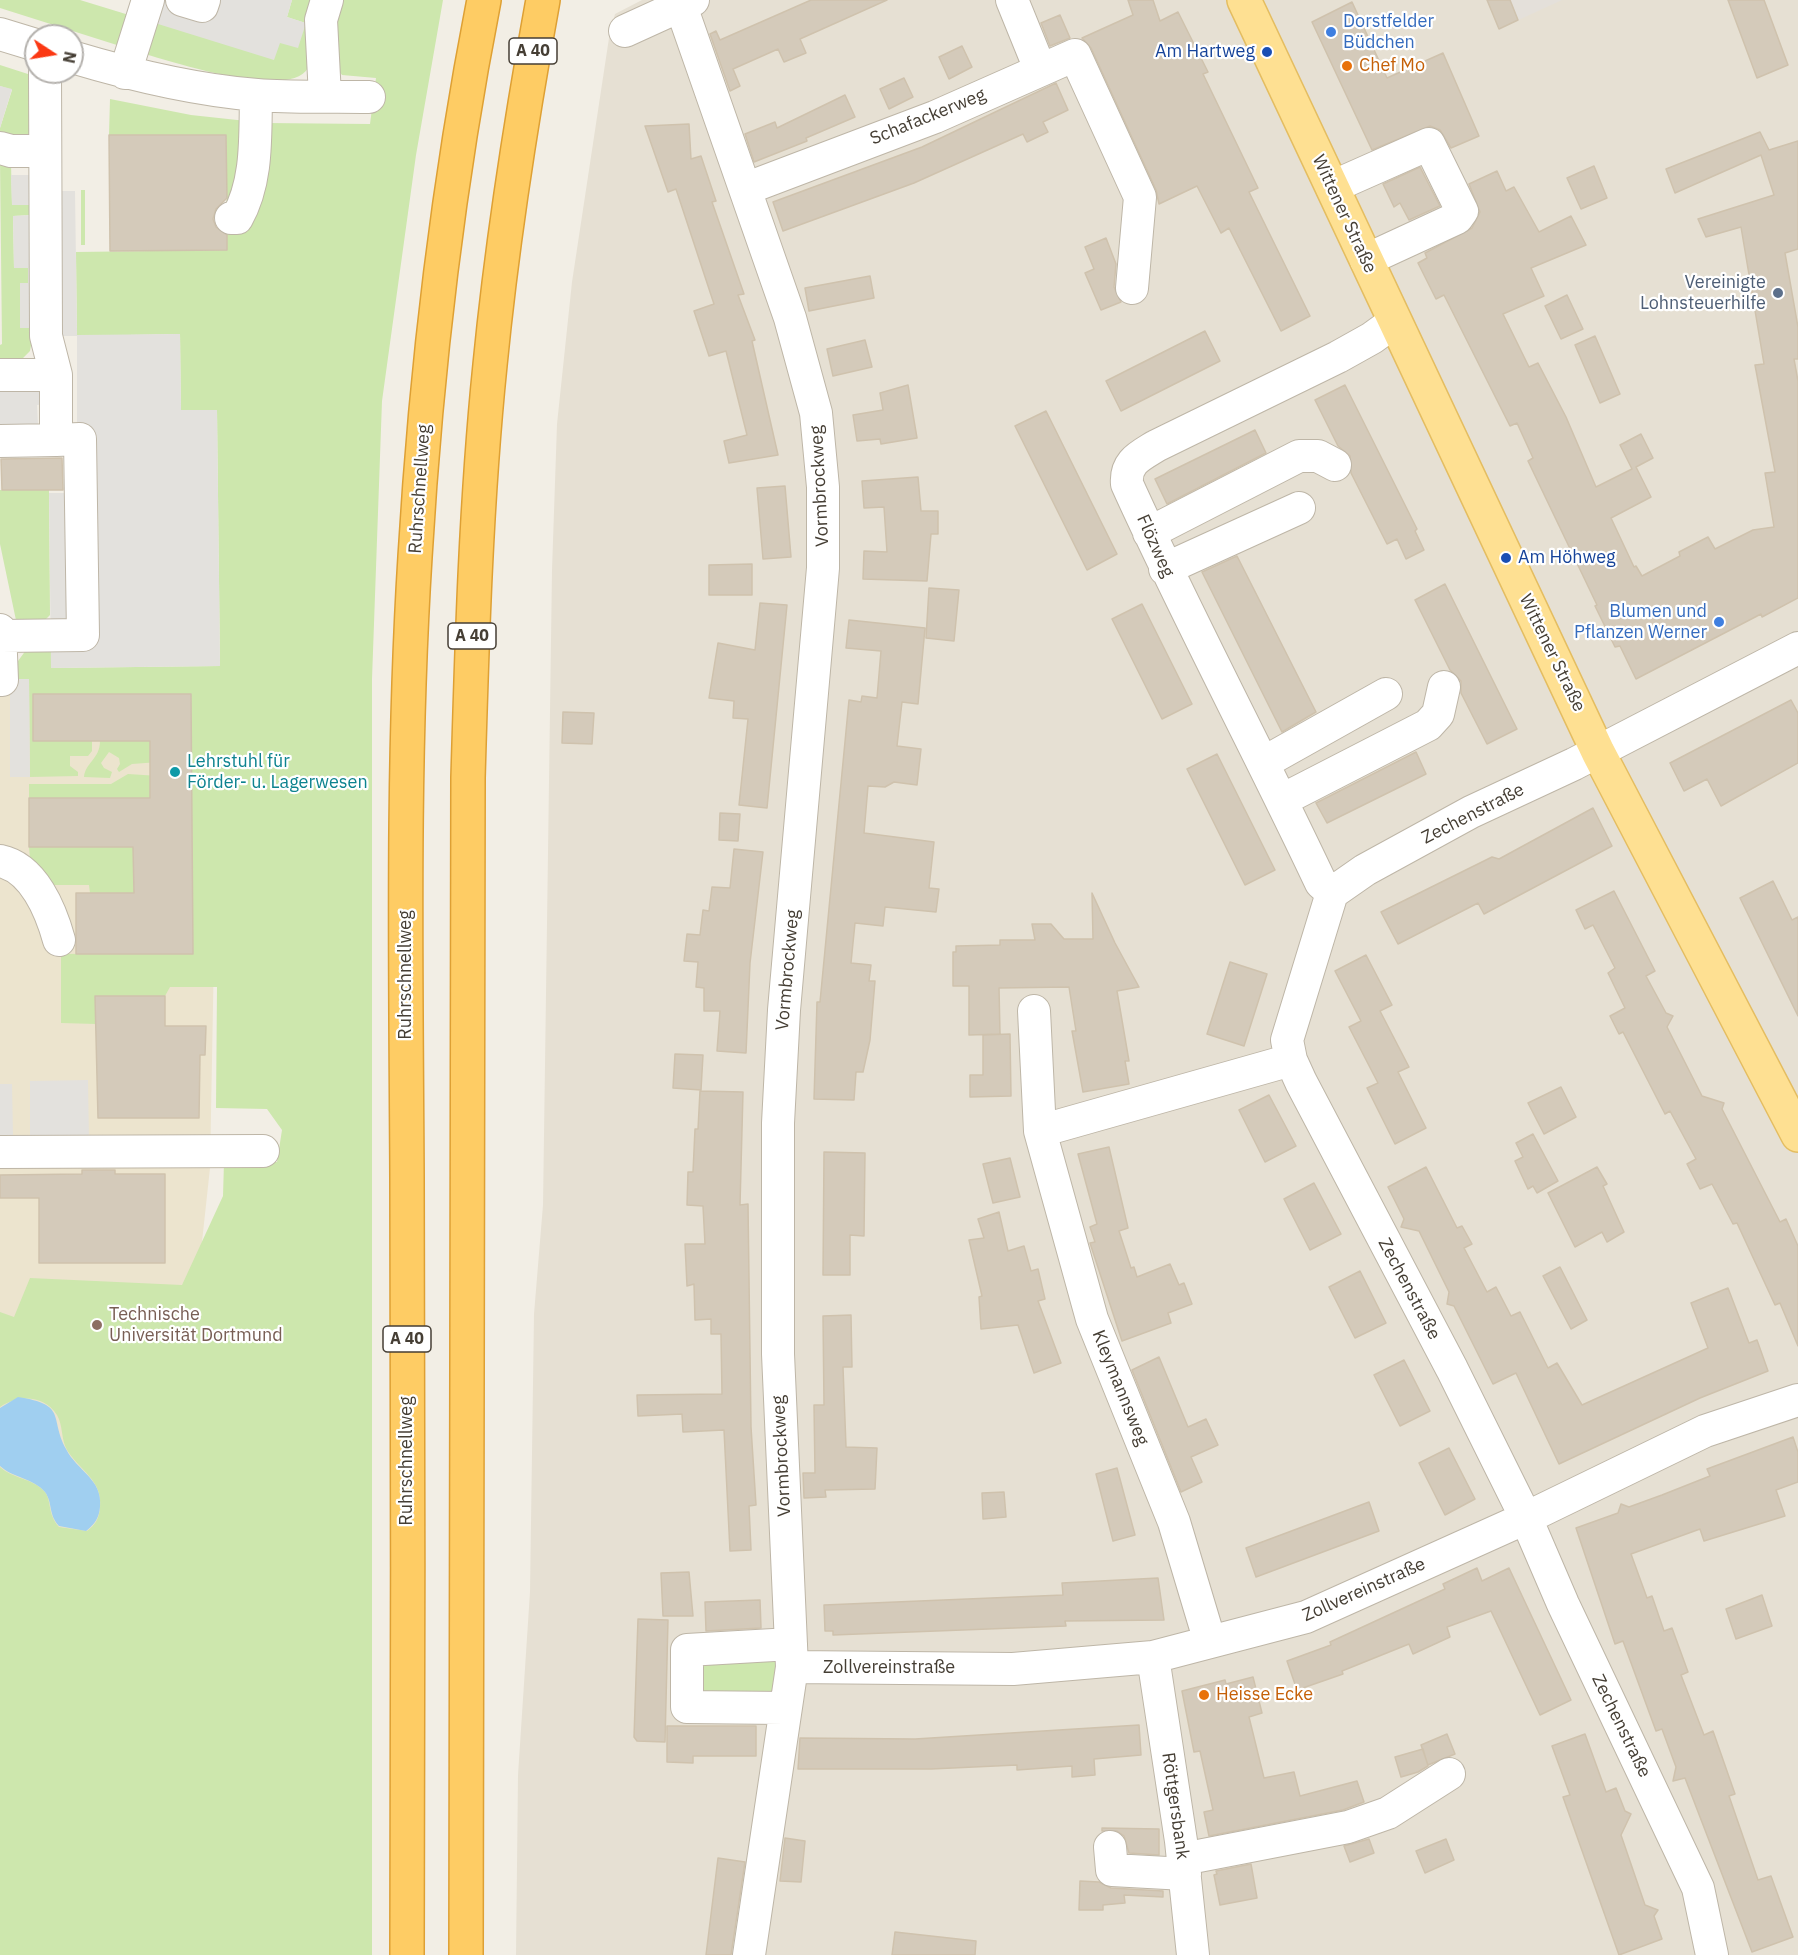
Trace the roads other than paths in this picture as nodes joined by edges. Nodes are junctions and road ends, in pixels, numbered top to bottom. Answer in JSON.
{"nodes":[{"id":1,"x":148,"y":0,"type":"edge"},
{"id":2,"x":182,"y":0,"type":"edge"},
{"id":3,"x":204,"y":0,"type":"edge"},
{"id":4,"x":327,"y":0,"type":"edge"},
{"id":5,"x":484,"y":0,"type":"edge"},
{"id":6,"x":543,"y":0,"type":"edge"},
{"id":7,"x":1012,"y":0,"type":"edge"},
{"id":8,"x":1244,"y":0,"type":"edge"},
{"id":9,"x":687,"y":3,"type":"edge"},
{"id":10,"x":625,"y":31,"type":"dead end"},
{"id":11,"x":0,"y":34,"type":"edge"},
{"id":12,"x":24,"y":41,"type":"edge"},
{"id":13,"x":84,"y":61,"type":"edge"},
{"id":14,"x":1040,"y":69,"type":"junction"},
{"id":15,"x":125,"y":73,"type":"junction"},
{"id":16,"x":45,"y":84,"type":"edge"},
{"id":17,"x":256,"y":95,"type":"junction"},
{"id":18,"x":324,"y":96,"type":"junction"},
{"id":19,"x":369,"y":97,"type":"dead end"},
{"id":20,"x":0,"y":148,"type":"edge"},
{"id":21,"x":45,"y":151,"type":"junction"},
{"id":22,"x":1332,"y":187,"type":"junction"},
{"id":23,"x":745,"y":189,"type":"junction"},
{"id":24,"x":231,"y":218,"type":"dead end"},
{"id":25,"x":1366,"y":260,"type":"junction"},
{"id":26,"x":1132,"y":288,"type":"dead end"},
{"id":27,"x":1394,"y":322,"type":"junction"},
{"id":28,"x":0,"y":375,"type":"edge"},
{"id":29,"x":56,"y":375,"type":"junction"},
{"id":30,"x":56,"y":440,"type":"junction"},
{"id":31,"x":0,"y":441,"type":"edge"},
{"id":32,"x":1335,"y":465,"type":"dead end"},
{"id":33,"x":1299,"y":508,"type":"dead end"},
{"id":34,"x":1149,"y":533,"type":"junction"},
{"id":35,"x":1165,"y":569,"type":"junction"},
{"id":36,"x":1,"y":633,"type":"edge"},
{"id":37,"x":1798,"y":648,"type":"edge"},
{"id":38,"x":2,"y":680,"type":"dead end"},
{"id":39,"x":1444,"y":687,"type":"dead end"},
{"id":40,"x":1386,"y":694,"type":"dead end"},
{"id":41,"x":1598,"y":752,"type":"junction"},
{"id":42,"x":1263,"y":763,"type":"junction"},
{"id":43,"x":1282,"y":800,"type":"junction"},
{"id":44,"x":0,"y":861,"type":"edge"},
{"id":45,"x":1332,"y":893,"type":"junction"},
{"id":46,"x":59,"y":940,"type":"dead end"},
{"id":47,"x":1034,"y":1011,"type":"dead end"},
{"id":48,"x":1290,"y":1060,"type":"junction"},
{"id":49,"x":1040,"y":1131,"type":"junction"},
{"id":50,"x":1798,"y":1135,"type":"edge"},
{"id":51,"x":263,"y":1151,"type":"dead end"},
{"id":52,"x":0,"y":1152,"type":"edge"},
{"id":53,"x":1798,"y":1400,"type":"edge"},
{"id":54,"x":1526,"y":1518,"type":"junction"},
{"id":55,"x":1209,"y":1642,"type":"junction"},
{"id":56,"x":791,"y":1656,"type":"junction"},
{"id":57,"x":1153,"y":1657,"type":"junction"},
{"id":58,"x":784,"y":1708,"type":"junction"},
{"id":59,"x":1449,"y":1774,"type":"dead end"},
{"id":60,"x":1110,"y":1847,"type":"dead end"},
{"id":61,"x":1184,"y":1866,"type":"junction"},
{"id":62,"x":407,"y":1955,"type":"edge"},
{"id":63,"x":466,"y":1955,"type":"edge"},
{"id":64,"x":749,"y":1955,"type":"edge"},
{"id":65,"x":1193,"y":1955,"type":"edge"},
{"id":66,"x":1712,"y":1955,"type":"edge"}],
"edges":[{"from":1,"to":15,"type":"street"},
{"from":2,"to":3,"type":"street"},
{"from":4,"to":18,"type":"street"},
{"from":5,"to":62,"type":"highway","name":"Ruhrschnellweg","number":"A 40"},
{"from":6,"to":63,"type":"highway","number":"A 40"},
{"from":7,"to":14,"type":"street"},
{"from":8,"to":22,"type":"main road","name":"Wittener Straße"},
{"from":9,"to":10,"type":"street"},
{"from":9,"to":23,"type":"street","name":"Vormbrockweg"},
{"from":11,"to":12,"type":"street"},
{"from":13,"to":15,"type":"street"},
{"from":14,"to":23,"type":"street","name":"Schafackerweg"},
{"from":14,"to":26,"type":"street","name":"Schafackerweg"},
{"from":15,"to":17,"type":"street"},
{"from":16,"to":21,"type":"street"},
{"from":17,"to":18,"type":"street"},
{"from":17,"to":24,"type":"street"},
{"from":18,"to":19,"type":"street"},
{"from":20,"to":21,"type":"street"},
{"from":21,"to":29,"type":"street"},
{"from":22,"to":25,"type":"main road","name":"Wittener Straße"},
{"from":22,"to":25,"type":"street"},
{"from":23,"to":56,"type":"street","name":"Vormbrockweg"},
{"from":25,"to":27,"type":"main road","name":"Wittener Straße"},
{"from":27,"to":34,"type":"street","name":"Flözweg"},
{"from":27,"to":41,"type":"main road","name":"Wittener Straße"},
{"from":28,"to":29,"type":"street"},
{"from":29,"to":30,"type":"street"},
{"from":30,"to":31,"type":"street"},
{"from":30,"to":36,"type":"street"},
{"from":32,"to":34,"type":"street"},
{"from":33,"to":35,"type":"street"},
{"from":34,"to":35,"type":"street","name":"Flözweg"},
{"from":35,"to":42,"type":"street","name":"Flözweg"},
{"from":36,"to":38,"type":"street"},
{"from":37,"to":41,"type":"street"},
{"from":39,"to":43,"type":"street"},
{"from":40,"to":42,"type":"street"},
{"from":41,"to":45,"type":"street","name":"Zechenstraße"},
{"from":41,"to":50,"type":"main road","name":"Wittener Straße"},
{"from":42,"to":43,"type":"street","name":"Flözweg"},
{"from":43,"to":45,"type":"street","name":"Flözweg"},
{"from":44,"to":46,"type":"street"},
{"from":45,"to":48,"type":"street","name":"Zechenstraße"},
{"from":47,"to":49,"type":"street","name":"Kleymannsweg"},
{"from":48,"to":49,"type":"street"},
{"from":48,"to":54,"type":"street","name":"Zechenstraße"},
{"from":49,"to":55,"type":"street","name":"Kleymannsweg"},
{"from":51,"to":52,"type":"street"},
{"from":53,"to":54,"type":"street","name":"Zollvereinstraße"},
{"from":54,"to":55,"type":"street","name":"Zollvereinstraße"},
{"from":54,"to":66,"type":"street","name":"Zechenstraße"},
{"from":55,"to":57,"type":"street","name":"Zollvereinstraße"},
{"from":56,"to":57,"type":"street","name":"Zollvereinstraße"},
{"from":56,"to":58,"type":"street","name":"Vormbrockweg"},
{"from":56,"to":58,"type":"street","name":"Zollvereinstraße"},
{"from":57,"to":61,"type":"street","name":"Röttgersbank"},
{"from":58,"to":64,"type":"street","name":"Vormbrockweg"},
{"from":59,"to":61,"type":"street"},
{"from":60,"to":61,"type":"street"},
{"from":61,"to":65,"type":"street","name":"Röttgersbank"}]}
